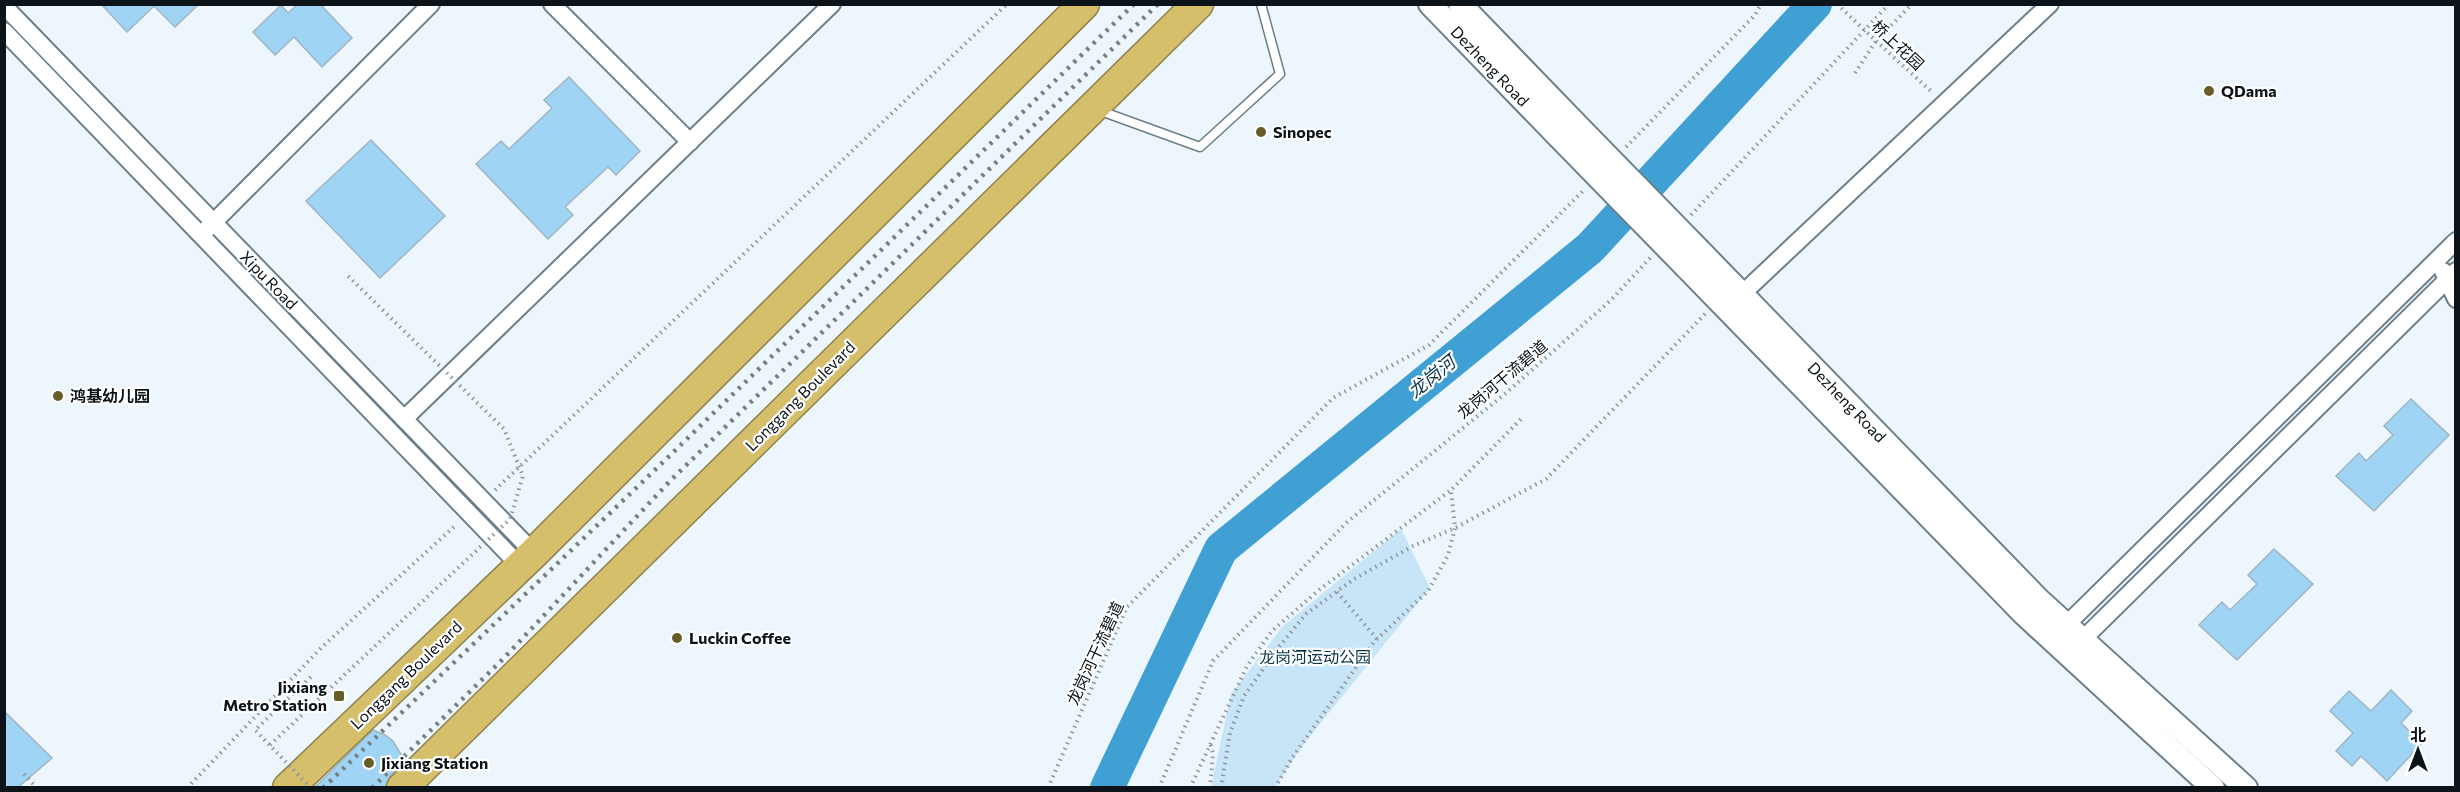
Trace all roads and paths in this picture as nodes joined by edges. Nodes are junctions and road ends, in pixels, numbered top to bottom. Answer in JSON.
{"nodes":[{"id":1,"x":431,"y":4,"type":"edge"},
{"id":2,"x":552,"y":4,"type":"edge"},
{"id":3,"x":832,"y":4,"type":"edge"},
{"id":4,"x":1007,"y":4,"type":"edge"},
{"id":5,"x":1084,"y":4,"type":"edge"},
{"id":6,"x":1198,"y":4,"type":"edge"},
{"id":7,"x":1261,"y":4,"type":"edge"},
{"id":8,"x":1430,"y":4,"type":"edge"},
{"id":9,"x":1460,"y":4,"type":"edge"},
{"id":10,"x":1761,"y":4,"type":"edge"},
{"id":11,"x":1837,"y":4,"type":"edge"},
{"id":12,"x":1889,"y":4,"type":"edge"},
{"id":13,"x":1912,"y":4,"type":"edge"},
{"id":14,"x":2050,"y":4,"type":"edge"},
{"id":15,"x":4,"y":6,"type":"edge"},
{"id":16,"x":25,"y":27,"type":"junction"},
{"id":17,"x":7,"y":39,"type":"edge"},
{"id":18,"x":1876,"y":41,"type":"junction"},
{"id":19,"x":1855,"y":73,"type":"dead end"},
{"id":20,"x":1944,"y":104,"type":"junction"},
{"id":21,"x":1092,"y":108,"type":"junction"},
{"id":22,"x":1566,"y":129,"type":"junction"},
{"id":23,"x":690,"y":142,"type":"junction"},
{"id":24,"x":1624,"y":149,"type":"dead end"},
{"id":25,"x":1591,"y":182,"type":"dead end"},
{"id":26,"x":213,"y":222,"type":"junction"},
{"id":27,"x":1683,"y":223,"type":"dead end"},
{"id":28,"x":201,"y":235,"type":"junction"},
{"id":29,"x":2456,"y":241,"type":"edge"},
{"id":30,"x":1659,"y":249,"type":"dead end"},
{"id":31,"x":1693,"y":259,"type":"junction"},
{"id":32,"x":2438,"y":259,"type":"junction"},
{"id":33,"x":346,"y":274,"type":"dead end"},
{"id":34,"x":2451,"y":275,"type":"edge"},
{"id":35,"x":1742,"y":294,"type":"junction"},
{"id":36,"x":2456,"y":299,"type":"edge"},
{"id":37,"x":1719,"y":301,"type":"junction"},
{"id":38,"x":1523,"y":417,"type":"dead end"},
{"id":39,"x":404,"y":419,"type":"junction"},
{"id":40,"x":1451,"y":490,"type":"junction"},
{"id":41,"x":484,"y":501,"type":"junction"},
{"id":42,"x":470,"y":513,"type":"junction"},
{"id":43,"x":1455,"y":528,"type":"junction"},
{"id":44,"x":527,"y":559,"type":"junction"},
{"id":45,"x":1337,"y":592,"type":"junction"},
{"id":46,"x":1377,"y":639,"type":"junction"},
{"id":47,"x":2067,"y":640,"type":"junction"},
{"id":48,"x":314,"y":674,"type":"dead end"},
{"id":49,"x":1210,"y":742,"type":"junction"},
{"id":50,"x":270,"y":745,"type":"junction"},
{"id":51,"x":24,"y":774,"type":"dead end"},
{"id":52,"x":37,"y":788,"type":"edge"},
{"id":53,"x":187,"y":788,"type":"edge"},
{"id":54,"x":288,"y":788,"type":"edge"},
{"id":55,"x":311,"y":788,"type":"edge"},
{"id":56,"x":402,"y":788,"type":"edge"},
{"id":57,"x":1048,"y":788,"type":"edge"},
{"id":58,"x":1159,"y":788,"type":"edge"},
{"id":59,"x":1190,"y":788,"type":"edge"},
{"id":60,"x":1210,"y":788,"type":"edge"},
{"id":61,"x":1221,"y":788,"type":"edge"},
{"id":62,"x":1275,"y":788,"type":"edge"},
{"id":63,"x":2213,"y":788,"type":"edge"},
{"id":64,"x":2246,"y":788,"type":"edge"}],
"edges":[{"from":1,"to":26,"type":"street"},
{"from":2,"to":23,"type":"street"},
{"from":3,"to":23,"type":"street"},
{"from":4,"to":41,"type":"path"},
{"from":5,"to":44,"type":"highway","name":"Longgang Boulevard"},
{"from":6,"to":21,"type":"highway","name":"Longgang Boulevard"},
{"from":7,"to":21,"type":"lane"},
{"from":8,"to":22,"type":"main road","name":"Dezheng Road"},
{"from":9,"to":22,"type":"main road","name":"Dezheng Road"},
{"from":10,"to":24,"type":"path"},
{"from":11,"to":18,"type":"path","name":"桥上花园","bridge":true},
{"from":12,"to":27,"type":"path"},
{"from":13,"to":18,"type":"path"},
{"from":14,"to":20,"type":"street"},
{"from":15,"to":16,"type":"street","name":"Xipu Road"},
{"from":16,"to":17,"type":"street"},
{"from":16,"to":26,"type":"street","name":"Xipu Road"},
{"from":17,"to":28,"type":"street","name":"Xipu Road"},
{"from":18,"to":19,"type":"path"},
{"from":18,"to":20,"type":"path","name":"桥上花园"},
{"from":20,"to":35,"type":"street"},
{"from":21,"to":56,"type":"highway","name":"Longgang Boulevard"},
{"from":22,"to":31,"type":"main road","name":"Dezheng Road","bridge":true},
{"from":23,"to":39,"type":"street"},
{"from":25,"to":57,"type":"path","name":"龙岗河干流碧道"},
{"from":26,"to":28,"type":"street"},
{"from":26,"to":39,"type":"street","name":"Xipu Road"},
{"from":28,"to":42,"type":"street","name":"Xipu Road"},
{"from":29,"to":32,"type":"street"},
{"from":30,"to":58,"type":"path","name":"龙岗河干流碧道"},
{"from":31,"to":35,"type":"main road","name":"Dezheng Road"},
{"from":31,"to":37,"type":"main road","name":"Dezheng Road"},
{"from":32,"to":34,"type":"street"},
{"from":32,"to":47,"type":"street"},
{"from":33,"to":50,"type":"path","bridge":true},
{"from":34,"to":36,"type":"street"},
{"from":34,"to":47,"type":"street"},
{"from":35,"to":47,"type":"main road","name":"Dezheng Road"},
{"from":37,"to":43,"type":"path"},
{"from":37,"to":47,"type":"main road","name":"Dezheng Road"},
{"from":38,"to":40,"type":"path"},
{"from":39,"to":41,"type":"street","name":"Xipu Road"},
{"from":40,"to":43,"type":"path"},
{"from":40,"to":49,"type":"path"},
{"from":41,"to":44,"type":"street","name":"Xipu Road"},
{"from":42,"to":44,"type":"street","name":"Xipu Road"},
{"from":42,"to":53,"type":"path"},
{"from":43,"to":45,"type":"path"},
{"from":43,"to":46,"type":"path"},
{"from":44,"to":54,"type":"highway","name":"Longgang Boulevard"},
{"from":45,"to":46,"type":"path"},
{"from":45,"to":61,"type":"path"},
{"from":46,"to":62,"type":"path"},
{"from":47,"to":63,"type":"main road","name":"Dezheng Road"},
{"from":47,"to":64,"type":"main road","name":"Dezheng Road"},
{"from":48,"to":50,"type":"path","bridge":true},
{"from":49,"to":59,"type":"path"},
{"from":49,"to":60,"type":"path"},
{"from":50,"to":55,"type":"path","bridge":true},
{"from":51,"to":52,"type":"path"}]}
